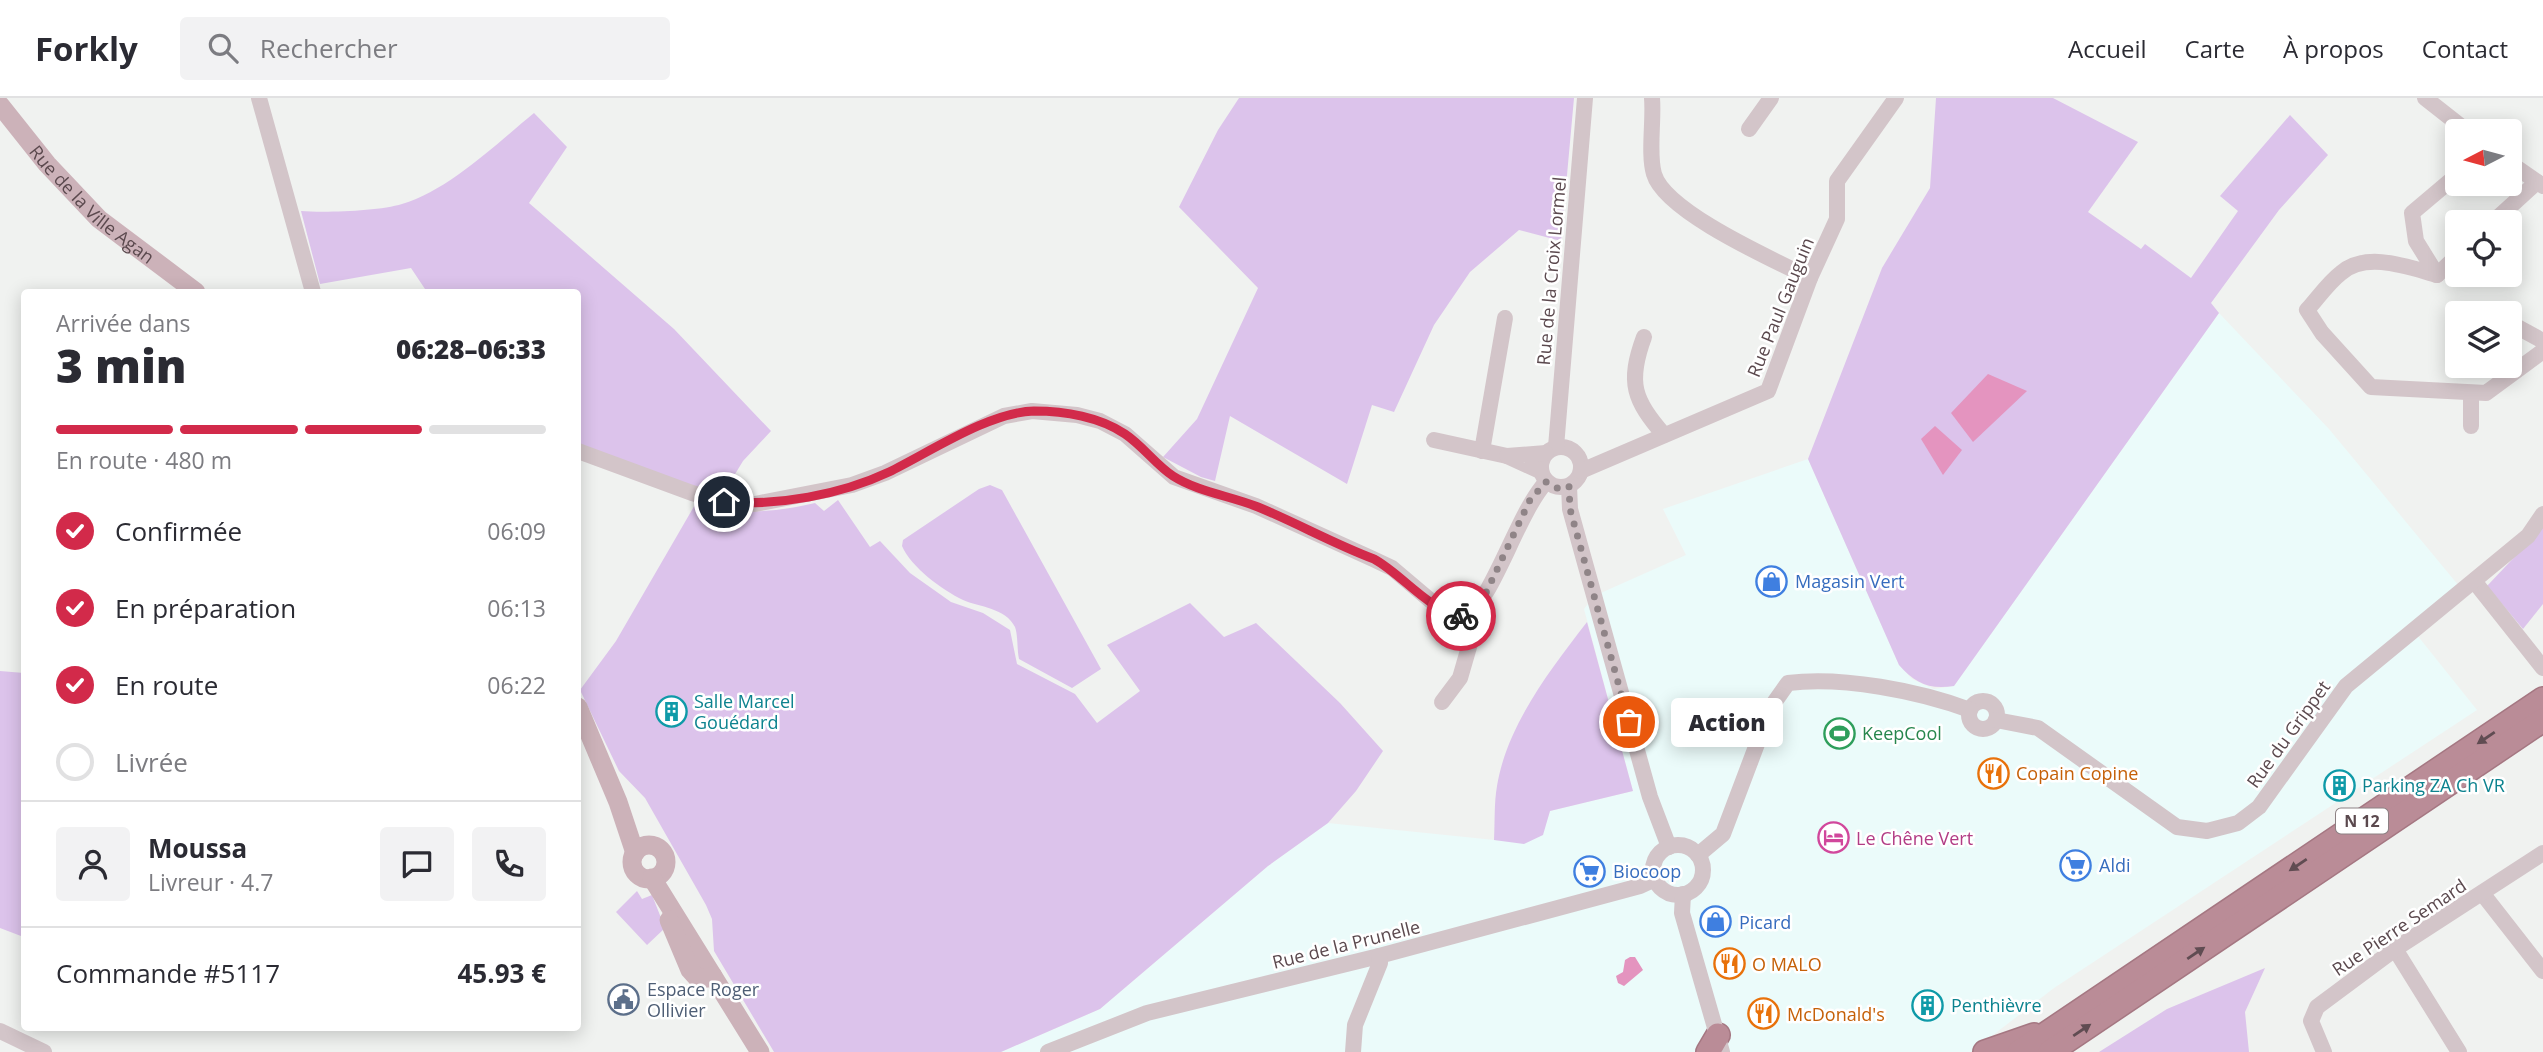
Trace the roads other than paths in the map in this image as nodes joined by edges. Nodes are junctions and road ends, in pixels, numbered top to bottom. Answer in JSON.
{"nodes":[{"id":1,"x":259,"y":98,"type":"edge"},
{"id":2,"x":1585,"y":98,"type":"edge"},
{"id":3,"x":1652,"y":98,"type":"edge"},
{"id":4,"x":1771,"y":98,"type":"edge"},
{"id":5,"x":2426,"y":98,"type":"edge"},
{"id":6,"x":1890,"y":100,"type":"edge"},
{"id":7,"x":0,"y":105,"type":"edge"},
{"id":8,"x":2452,"y":119,"type":"edge"},
{"id":9,"x":1749,"y":130,"type":"dead end"},
{"id":10,"x":2522,"y":171,"type":"edge"},
{"id":11,"x":2445,"y":184,"type":"edge"},
{"id":12,"x":2540,"y":184,"type":"edge"},
{"id":13,"x":2508,"y":210,"type":"edge"},
{"id":14,"x":2445,"y":267,"type":"edge"},
{"id":15,"x":2437,"y":275,"type":"junction"},
{"id":16,"x":1810,"y":278,"type":"junction"},
{"id":17,"x":192,"y":289,"type":"edge"},
{"id":18,"x":312,"y":289,"type":"edge"},
{"id":19,"x":1506,"y":318,"type":"dead end"},
{"id":20,"x":2522,"y":330,"type":"edge"},
{"id":21,"x":1644,"y":337,"type":"dead end"},
{"id":22,"x":2543,"y":341,"type":"edge"},
{"id":23,"x":2543,"y":351,"type":"edge"},
{"id":24,"x":2471,"y":393,"type":"junction"},
{"id":25,"x":2471,"y":426,"type":"dead end"},
{"id":26,"x":1664,"y":435,"type":"junction"},
{"id":27,"x":1434,"y":440,"type":"dead end"},
{"id":28,"x":1551,"y":450,"type":"junction"},
{"id":29,"x":1482,"y":451,"type":"junction"},
{"id":30,"x":581,"y":453,"type":"edge"},
{"id":31,"x":1507,"y":456,"type":"junction"},
{"id":32,"x":1581,"y":471,"type":"junction"},
{"id":33,"x":1543,"y":476,"type":"junction"},
{"id":34,"x":1569,"y":486,"type":"junction"},
{"id":35,"x":2543,"y":514,"type":"edge"},
{"id":36,"x":2474,"y":581,"type":"junction"},
{"id":37,"x":1466,"y":617,"type":"junction"},
{"id":38,"x":2543,"y":668,"type":"edge"},
{"id":39,"x":2543,"y":699,"type":"edge"},
{"id":40,"x":1441,"y":702,"type":"dead end"},
{"id":41,"x":581,"y":714,"type":"edge"},
{"id":42,"x":2543,"y":720,"type":"edge"},
{"id":43,"x":1669,"y":847,"type":"junction"},
{"id":44,"x":642,"y":849,"type":"junction"},
{"id":45,"x":1702,"y":852,"type":"junction"},
{"id":46,"x":2543,"y":853,"type":"edge"},
{"id":47,"x":658,"y":873,"type":"junction"},
{"id":48,"x":1655,"y":879,"type":"junction"},
{"id":49,"x":2482,"y":893,"type":"junction"},
{"id":50,"x":1683,"y":894,"type":"junction"},
{"id":51,"x":663,"y":896,"type":"junction"},
{"id":52,"x":679,"y":917,"type":"junction"},
{"id":53,"x":2395,"y":949,"type":"junction"},
{"id":54,"x":1379,"y":956,"type":"junction"},
{"id":55,"x":2543,"y":971,"type":"edge"},
{"id":56,"x":706,"y":978,"type":"junction"},
{"id":57,"x":2137,"y":984,"type":"junction"},
{"id":58,"x":0,"y":1031,"type":"edge"},
{"id":59,"x":2054,"y":1045,"type":"edge"},
{"id":60,"x":1716,"y":1046,"type":"edge"},
{"id":61,"x":44,"y":1052,"type":"edge"},
{"id":62,"x":760,"y":1052,"type":"edge"},
{"id":63,"x":1048,"y":1052,"type":"edge"},
{"id":64,"x":1353,"y":1052,"type":"edge"},
{"id":65,"x":1985,"y":1052,"type":"edge"},
{"id":66,"x":2019,"y":1052,"type":"edge"},
{"id":67,"x":2324,"y":1052,"type":"edge"},
{"id":68,"x":2459,"y":1052,"type":"edge"}],
"edges":[{"from":1,"to":18,"type":"street"},
{"from":2,"to":28,"type":"street","name":"Rue de la Croix Lormel"},
{"from":3,"to":16,"type":"street"},
{"from":4,"to":9,"type":"street"},
{"from":5,"to":8,"type":"street"},
{"from":6,"to":16,"type":"street","name":"Rue Paul Gauguin"},
{"from":7,"to":17,"type":"main road","name":"Rue de la Ville Agan"},
{"from":10,"to":12,"type":"street"},
{"from":11,"to":15,"type":"street"},
{"from":12,"to":13,"type":"street"},
{"from":14,"to":15,"type":"street"},
{"from":15,"to":24,"type":"street"},
{"from":16,"to":26,"type":"street","name":"Rue Paul Gauguin"},
{"from":19,"to":29,"type":"street"},
{"from":20,"to":22,"type":"street"},
{"from":21,"to":26,"type":"street"},
{"from":23,"to":24,"type":"street"},
{"from":24,"to":25,"type":"street"},
{"from":26,"to":32,"type":"street","name":"Rue Paul Gauguin"},
{"from":27,"to":29,"type":"street"},
{"from":28,"to":31,"type":"street"},
{"from":28,"to":32,"type":"street"},
{"from":28,"to":33,"type":"street"},
{"from":29,"to":31,"type":"street"},
{"from":30,"to":37,"type":"street"},
{"from":31,"to":33,"type":"street"},
{"from":32,"to":34,"type":"street"},
{"from":33,"to":34,"type":"street"},
{"from":33,"to":37,"type":"street"},
{"from":34,"to":43,"type":"street"},
{"from":35,"to":36,"type":"street","name":"Rue du Grippet"},
{"from":36,"to":38,"type":"street"},
{"from":36,"to":45,"type":"street","name":"Rue du Grippet"},
{"from":37,"to":40,"type":"street"},
{"from":39,"to":57,"type":"highway","number":"N 12","one_way":true},
{"from":41,"to":44,"type":"main road"},
{"from":57,"to":42,"type":"highway","number":"N 12","one_way":true},
{"from":43,"to":45,"type":"street"},
{"from":43,"to":48,"type":"street"},
{"from":44,"to":47,"type":"main road"},
{"from":44,"to":47,"type":"main road"},
{"from":45,"to":50,"type":"street"},
{"from":46,"to":49,"type":"street","name":"Rue Pierre Semard"},
{"from":47,"to":51,"type":"main road"},
{"from":47,"to":52,"type":"main road"},
{"from":48,"to":50,"type":"street"},
{"from":48,"to":54,"type":"street","name":"Rue de la Prunelle"},
{"from":49,"to":53,"type":"street","name":"Rue Pierre Semard"},
{"from":49,"to":55,"type":"street"},
{"from":50,"to":60,"type":"street"},
{"from":51,"to":52,"type":"main road"},
{"from":51,"to":56,"type":"main road"},
{"from":52,"to":56,"type":"main road"},
{"from":53,"to":67,"type":"street","name":"Rue Pierre Semard"},
{"from":53,"to":68,"type":"street"},
{"from":54,"to":63,"type":"street","name":"Rue de la Prunelle"},
{"from":54,"to":64,"type":"street"},
{"from":56,"to":62,"type":"main road"},
{"from":57,"to":59,"type":"highway","number":"N 12"},
{"from":58,"to":61,"type":"street"},
{"from":59,"to":65,"type":"highway"},
{"from":59,"to":66,"type":"highway","number":"N 12"}]}
